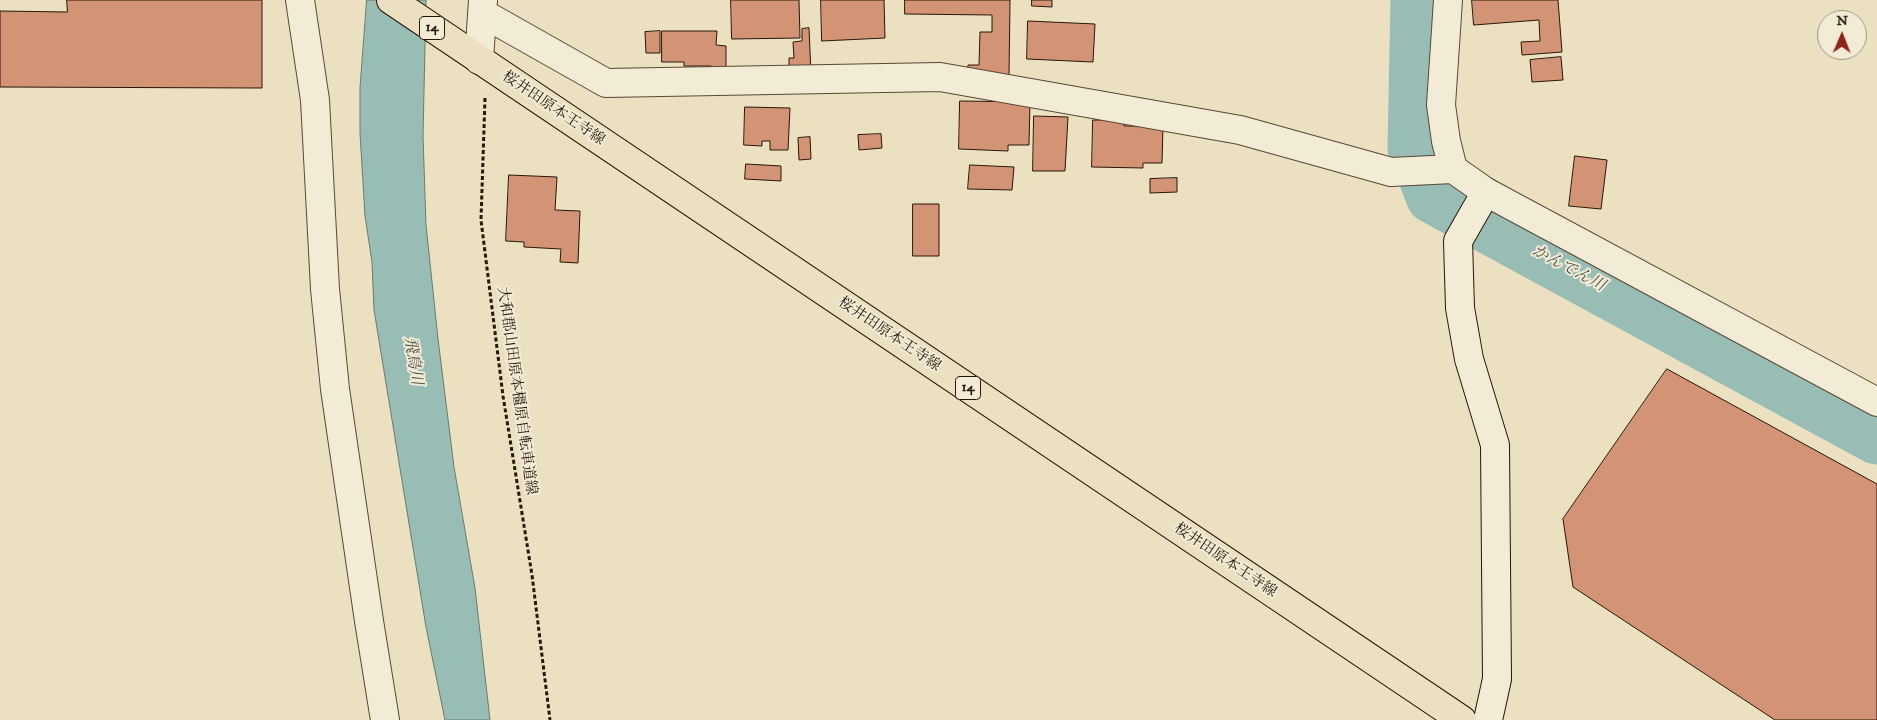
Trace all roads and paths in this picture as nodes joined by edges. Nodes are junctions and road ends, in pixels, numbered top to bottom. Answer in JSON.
{"nodes":[{"id":1,"x":300,"y":0,"type":"edge"},
{"id":2,"x":391,"y":0,"type":"edge"},
{"id":3,"x":1448,"y":0,"type":"edge"},
{"id":4,"x":487,"y":9,"type":"edge"},
{"id":5,"x":480,"y":60,"type":"junction"},
{"id":6,"x":1453,"y":168,"type":"junction"},
{"id":7,"x":1486,"y":192,"type":"junction"},
{"id":8,"x":1877,"y":402,"type":"edge"},
{"id":9,"x":386,"y":720,"type":"edge"},
{"id":10,"x":550,"y":720,"type":"edge"},
{"id":11,"x":1462,"y":720,"type":"edge"},
{"id":12,"x":1488,"y":720,"type":"edge"}],
"edges":[{"from":1,"to":9,"type":"street"},
{"from":2,"to":5,"type":"main road","name":"桜井田原本王寺線","number":"14"},
{"from":3,"to":6,"type":"street"},
{"from":4,"to":5,"type":"street"},
{"from":4,"to":6,"type":"street"},
{"from":5,"to":10,"type":"path","name":"大和郡山田原本橿原自転車道線"},
{"from":5,"to":11,"type":"main road","name":"桜井田原本王寺線","number":"14"},
{"from":6,"to":7,"type":"street"},
{"from":7,"to":8,"type":"street"},
{"from":7,"to":12,"type":"street"}]}
